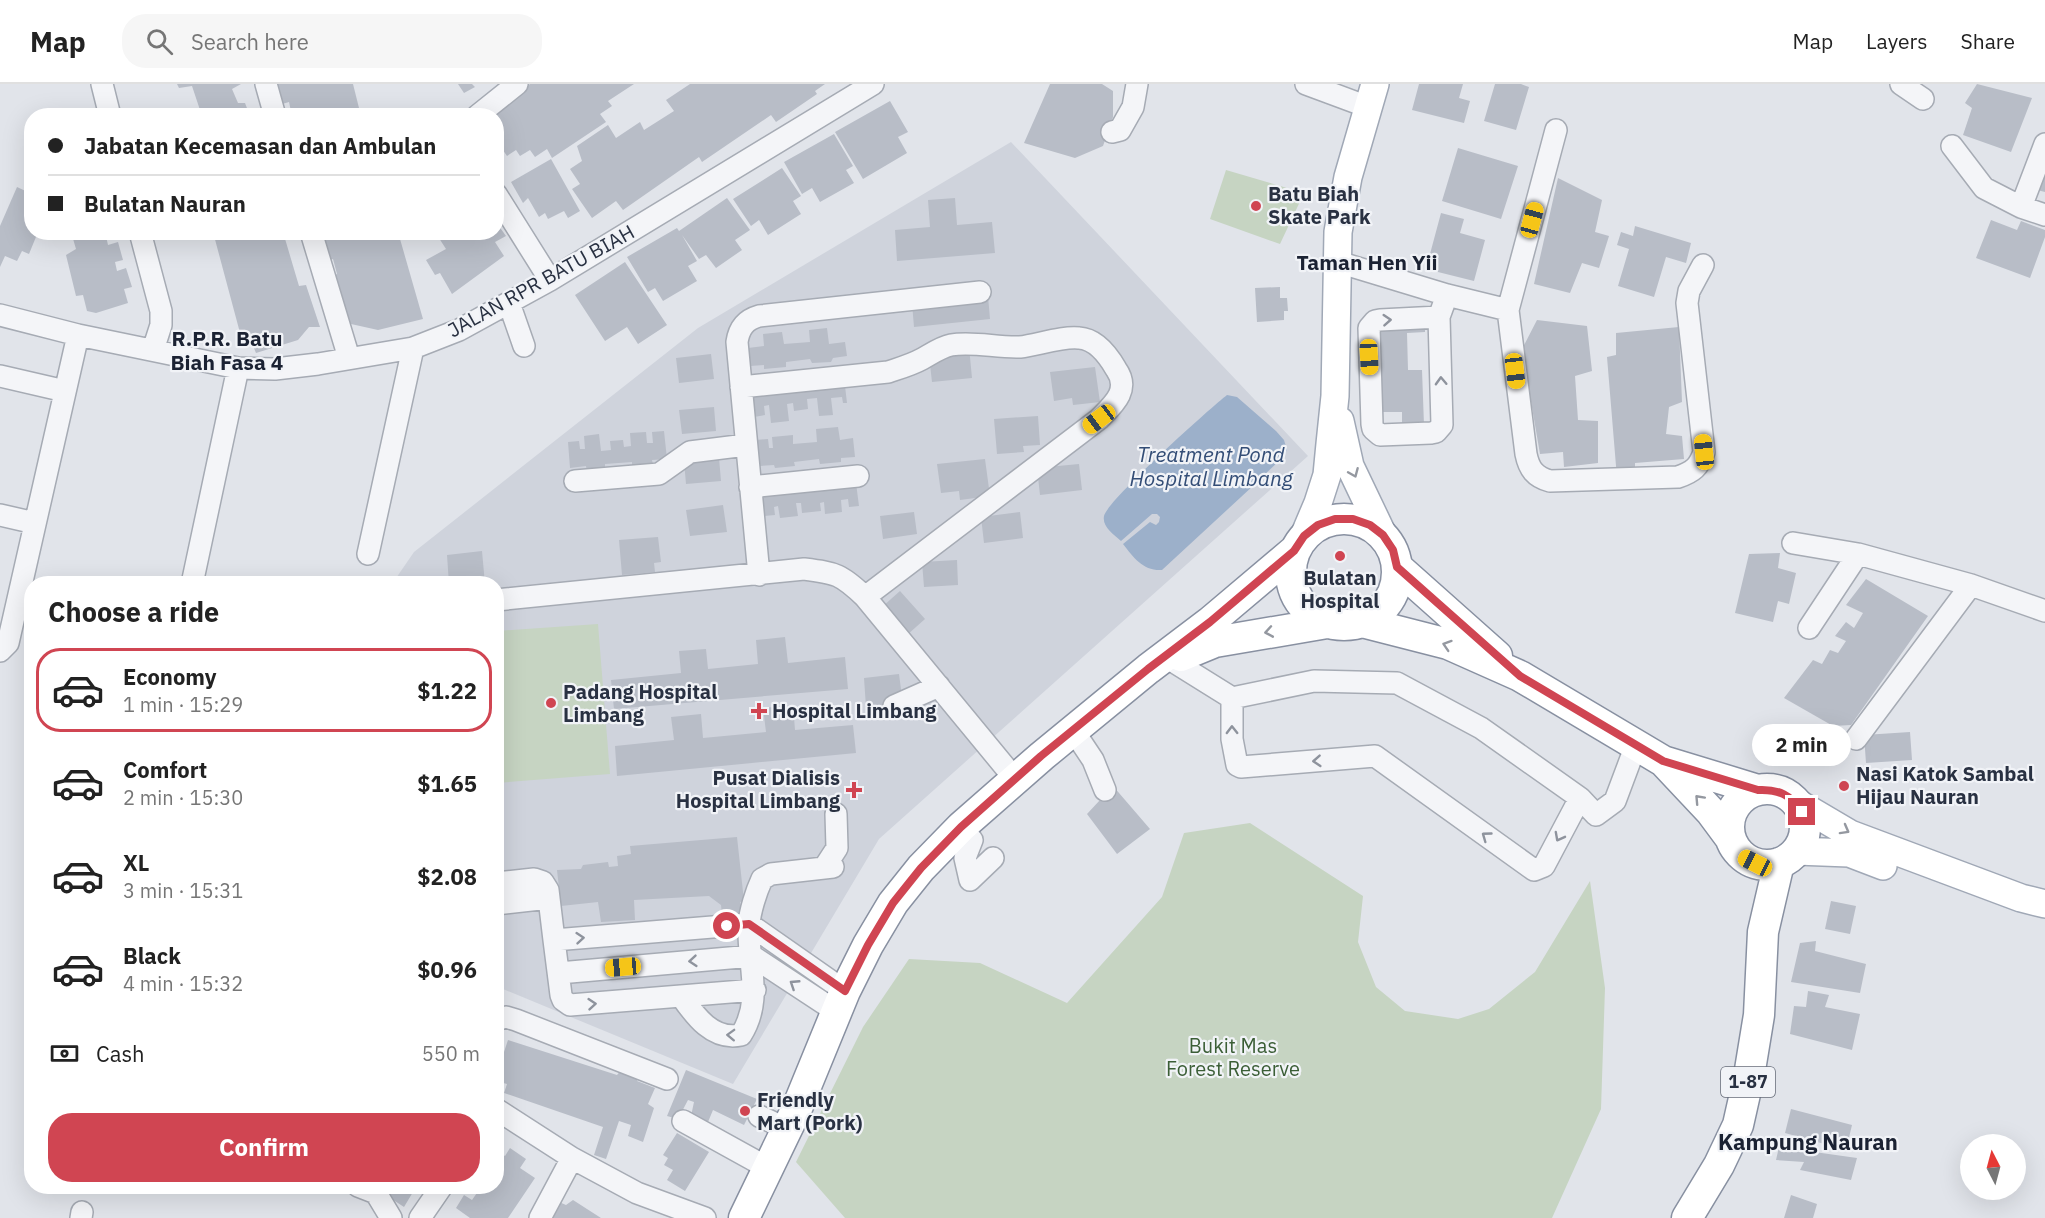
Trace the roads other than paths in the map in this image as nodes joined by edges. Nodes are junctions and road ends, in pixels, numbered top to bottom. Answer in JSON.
{"nodes":[{"id":1,"x":102,"y":84,"type":"edge"},
{"id":2,"x":266,"y":84,"type":"edge"},
{"id":3,"x":517,"y":84,"type":"edge"},
{"id":4,"x":873,"y":84,"type":"edge"},
{"id":5,"x":1137,"y":84,"type":"edge"},
{"id":6,"x":1306,"y":84,"type":"edge"},
{"id":7,"x":1901,"y":84,"type":"edge"},
{"id":8,"x":491,"y":93,"type":"edge"},
{"id":9,"x":1372,"y":96,"type":"edge"},
{"id":10,"x":1923,"y":99,"type":"dead end"},
{"id":11,"x":108,"y":108,"type":"edge"},
{"id":12,"x":273,"y":108,"type":"edge"},
{"id":13,"x":482,"y":108,"type":"edge"},
{"id":14,"x":1556,"y":130,"type":"dead end"},
{"id":15,"x":1112,"y":132,"type":"dead end"},
{"id":16,"x":2045,"y":144,"type":"edge"},
{"id":17,"x":1952,"y":146,"type":"dead end"},
{"id":18,"x":504,"y":207,"type":"edge"},
{"id":19,"x":2021,"y":207,"type":"junction"},
{"id":20,"x":2045,"y":215,"type":"edge"},
{"id":21,"x":142,"y":240,"type":"edge"},
{"id":22,"x":313,"y":240,"type":"edge"},
{"id":23,"x":1338,"y":262,"type":"junction"},
{"id":24,"x":1703,"y":265,"type":"dead end"},
{"id":25,"x":550,"y":280,"type":"junction"},
{"id":26,"x":980,"y":292,"type":"dead end"},
{"id":27,"x":1447,"y":295,"type":"junction"},
{"id":28,"x":509,"y":303,"type":"junction"},
{"id":29,"x":1508,"y":310,"type":"junction"},
{"id":30,"x":0,"y":315,"type":"edge"},
{"id":31,"x":1439,"y":317,"type":"junction"},
{"id":32,"x":78,"y":335,"type":"junction"},
{"id":33,"x":524,"y":346,"type":"dead end"},
{"id":34,"x":413,"y":348,"type":"junction"},
{"id":35,"x":153,"y":350,"type":"junction"},
{"id":36,"x":1335,"y":357,"type":"junction"},
{"id":37,"x":1369,"y":357,"type":"junction"},
{"id":38,"x":349,"y":358,"type":"junction"},
{"id":39,"x":238,"y":368,"type":"junction"},
{"id":40,"x":0,"y":376,"type":"edge"},
{"id":41,"x":741,"y":387,"type":"junction"},
{"id":42,"x":65,"y":391,"type":"junction"},
{"id":43,"x":1335,"y":396,"type":"junction"},
{"id":44,"x":746,"y":445,"type":"junction"},
{"id":45,"x":858,"y":476,"type":"dead end"},
{"id":46,"x":575,"y":481,"type":"dead end"},
{"id":47,"x":750,"y":487,"type":"junction"},
{"id":48,"x":0,"y":515,"type":"edge"},
{"id":49,"x":35,"y":523,"type":"junction"},
{"id":50,"x":1383,"y":535,"type":"junction"},
{"id":51,"x":1299,"y":543,"type":"junction"},
{"id":52,"x":1793,"y":543,"type":"dead end"},
{"id":53,"x":368,"y":554,"type":"dead end"},
{"id":54,"x":1858,"y":554,"type":"junction"},
{"id":55,"x":1397,"y":567,"type":"junction"},
{"id":56,"x":759,"y":575,"type":"junction"},
{"id":57,"x":194,"y":576,"type":"edge"},
{"id":58,"x":1971,"y":585,"type":"junction"},
{"id":59,"x":865,"y":597,"type":"junction"},
{"id":60,"x":504,"y":599,"type":"edge"},
{"id":61,"x":2045,"y":611,"type":"edge"},
{"id":62,"x":1362,"y":622,"type":"junction"},
{"id":63,"x":1327,"y":623,"type":"junction"},
{"id":64,"x":1809,"y":628,"type":"dead end"},
{"id":65,"x":0,"y":651,"type":"edge"},
{"id":66,"x":1159,"y":665,"type":"junction"},
{"id":67,"x":1520,"y":676,"type":"junction"},
{"id":68,"x":939,"y":686,"type":"junction"},
{"id":69,"x":1232,"y":698,"type":"junction"},
{"id":70,"x":894,"y":706,"type":"dead end"},
{"id":71,"x":1073,"y":730,"type":"junction"},
{"id":72,"x":1856,"y":739,"type":"dead end"},
{"id":73,"x":1636,"y":746,"type":"junction"},
{"id":74,"x":1663,"y":761,"type":"junction"},
{"id":75,"x":1015,"y":779,"type":"junction"},
{"id":76,"x":1105,"y":790,"type":"dead end"},
{"id":77,"x":1758,"y":790,"type":"junction"},
{"id":78,"x":1580,"y":798,"type":"junction"},
{"id":79,"x":1794,"y":801,"type":"junction"},
{"id":80,"x":836,"y":814,"type":"dead end"},
{"id":81,"x":961,"y":827,"type":"junction"},
{"id":82,"x":1738,"y":848,"type":"junction"},
{"id":83,"x":1788,"y":857,"type":"junction"},
{"id":84,"x":993,"y":858,"type":"dead end"},
{"id":85,"x":504,"y":883,"type":"edge"},
{"id":86,"x":549,"y":898,"type":"junction"},
{"id":87,"x":504,"y":903,"type":"edge"},
{"id":88,"x":2045,"y":904,"type":"edge"},
{"id":89,"x":749,"y":924,"type":"junction"},
{"id":90,"x":2045,"y":924,"type":"edge"},
{"id":91,"x":1763,"y":932,"type":"junction"},
{"id":92,"x":554,"y":940,"type":"junction"},
{"id":93,"x":752,"y":956,"type":"junction"},
{"id":94,"x":559,"y":973,"type":"junction"},
{"id":95,"x":755,"y":990,"type":"junction"},
{"id":96,"x":681,"y":996,"type":"junction"},
{"id":97,"x":841,"y":1001,"type":"junction"},
{"id":98,"x":504,"y":1018,"type":"edge"},
{"id":99,"x":667,"y":1079,"type":"dead end"},
{"id":100,"x":504,"y":1114,"type":"edge"},
{"id":101,"x":759,"y":1116,"type":"dead end"},
{"id":102,"x":683,"y":1120,"type":"dead end"},
{"id":103,"x":787,"y":1129,"type":"junction"},
{"id":104,"x":572,"y":1158,"type":"junction"},
{"id":105,"x":768,"y":1168,"type":"junction"},
{"id":106,"x":377,"y":1194,"type":"edge"},
{"id":107,"x":436,"y":1194,"type":"edge"},
{"id":108,"x":751,"y":1215,"type":"edge"},
{"id":109,"x":391,"y":1218,"type":"edge"},
{"id":110,"x":420,"y":1218,"type":"edge"},
{"id":111,"x":540,"y":1218,"type":"edge"},
{"id":112,"x":705,"y":1218,"type":"edge"},
{"id":113,"x":1687,"y":1218,"type":"edge"}],
"edges":[{"from":1,"to":11,"type":"street"},
{"from":2,"to":12,"type":"street"},
{"from":3,"to":8,"type":"street"},
{"from":4,"to":25,"type":"street","name":"JALAN RPR BATU BIAH"},
{"from":5,"to":15,"type":"street"},
{"from":6,"to":9,"type":"street"},
{"from":7,"to":10,"type":"street"},
{"from":8,"to":13,"type":"street"},
{"from":9,"to":23,"type":"main road"},
{"from":14,"to":29,"type":"street"},
{"from":16,"to":19,"type":"street"},
{"from":17,"to":19,"type":"street"},
{"from":18,"to":25,"type":"street"},
{"from":19,"to":20,"type":"street"},
{"from":21,"to":35,"type":"street"},
{"from":22,"to":38,"type":"street"},
{"from":23,"to":27,"type":"street"},
{"from":23,"to":36,"type":"main road"},
{"from":24,"to":29,"type":"street"},
{"from":25,"to":28,"type":"street","name":"JALAN RPR BATU BIAH"},
{"from":26,"to":41,"type":"street"},
{"from":27,"to":29,"type":"street"},
{"from":27,"to":31,"type":"street"},
{"from":28,"to":33,"type":"street"},
{"from":28,"to":34,"type":"street","name":"JALAN RPR BATU BIAH"},
{"from":30,"to":32,"type":"street","name":"JALAN RPR BATU BIAH"},
{"from":37,"to":31,"type":"street","one_way":true},
{"from":37,"to":31,"type":"street","one_way":true},
{"from":32,"to":35,"type":"street","name":"JALAN RPR BATU BIAH"},
{"from":32,"to":42,"type":"street"},
{"from":34,"to":38,"type":"street","name":"JALAN RPR BATU BIAH"},
{"from":34,"to":53,"type":"street"},
{"from":35,"to":39,"type":"street","name":"JALAN RPR BATU BIAH"},
{"from":36,"to":37,"type":"street"},
{"from":36,"to":43,"type":"main road"},
{"from":38,"to":39,"type":"street","name":"JALAN RPR BATU BIAH"},
{"from":39,"to":57,"type":"street"},
{"from":40,"to":42,"type":"street"},
{"from":41,"to":44,"type":"street"},
{"from":41,"to":59,"type":"street"},
{"from":42,"to":49,"type":"street"},
{"from":43,"to":50,"type":"main road","one_way":true},
{"from":43,"to":51,"type":"main road"},
{"from":44,"to":46,"type":"street"},
{"from":44,"to":47,"type":"street"},
{"from":45,"to":47,"type":"street"},
{"from":47,"to":56,"type":"street"},
{"from":48,"to":49,"type":"street"},
{"from":49,"to":65,"type":"street"},
{"from":50,"to":51,"type":"highway"},
{"from":50,"to":55,"type":"highway"},
{"from":51,"to":63,"type":"highway"},
{"from":51,"to":66,"type":"highway"},
{"from":52,"to":54,"type":"street"},
{"from":54,"to":58,"type":"street"},
{"from":54,"to":64,"type":"street"},
{"from":55,"to":62,"type":"highway"},
{"from":55,"to":67,"type":"highway","number":"1-87"},
{"from":56,"to":59,"type":"street"},
{"from":56,"to":60,"type":"street"},
{"from":58,"to":61,"type":"street"},
{"from":58,"to":72,"type":"street"},
{"from":59,"to":68,"type":"street"},
{"from":62,"to":63,"type":"highway"},
{"from":67,"to":62,"type":"highway","number":"1-87","one_way":true},
{"from":63,"to":66,"type":"highway","one_way":true},
{"from":66,"to":69,"type":"street"},
{"from":66,"to":71,"type":"highway"},
{"from":67,"to":73,"type":"highway","number":"1-87"},
{"from":68,"to":70,"type":"street"},
{"from":68,"to":75,"type":"street"},
{"from":69,"to":78,"type":"street"},
{"from":78,"to":69,"type":"street","one_way":true},
{"from":71,"to":75,"type":"highway"},
{"from":71,"to":76,"type":"street"},
{"from":73,"to":74,"type":"highway","number":"1-87"},
{"from":73,"to":78,"type":"street"},
{"from":74,"to":77,"type":"highway","number":"1-87"},
{"from":82,"to":74,"type":"highway","number":"1-87","one_way":true},
{"from":75,"to":81,"type":"highway"},
{"from":77,"to":79,"type":"highway"},
{"from":77,"to":82,"type":"highway"},
{"from":79,"to":83,"type":"highway"},
{"from":79,"to":88,"type":"main road","one_way":true},
{"from":80,"to":89,"type":"street"},
{"from":81,"to":84,"type":"street"},
{"from":81,"to":97,"type":"highway"},
{"from":82,"to":83,"type":"highway"},
{"from":82,"to":91,"type":"highway","number":"1-87"},
{"from":83,"to":90,"type":"main road"},
{"from":83,"to":91,"type":"highway","number":"1-87"},
{"from":85,"to":86,"type":"street"},
{"from":86,"to":87,"type":"street"},
{"from":86,"to":92,"type":"street"},
{"from":92,"to":89,"type":"street","one_way":true},
{"from":89,"to":93,"type":"street"},
{"from":89,"to":97,"type":"street"},
{"from":91,"to":113,"type":"highway","number":"1-87"},
{"from":92,"to":94,"type":"street"},
{"from":93,"to":94,"type":"street","one_way":true},
{"from":93,"to":95,"type":"street"},
{"from":97,"to":93,"type":"street","one_way":true},
{"from":94,"to":96,"type":"street","one_way":true},
{"from":95,"to":96,"type":"street"},
{"from":95,"to":96,"type":"street","one_way":true},
{"from":97,"to":103,"type":"highway"},
{"from":98,"to":99,"type":"street"},
{"from":100,"to":104,"type":"street"},
{"from":101,"to":103,"type":"street"},
{"from":102,"to":105,"type":"street"},
{"from":103,"to":105,"type":"highway"},
{"from":104,"to":111,"type":"street"},
{"from":104,"to":112,"type":"street"},
{"from":105,"to":108,"type":"highway"},
{"from":106,"to":109,"type":"street"},
{"from":107,"to":110,"type":"street"}]}
